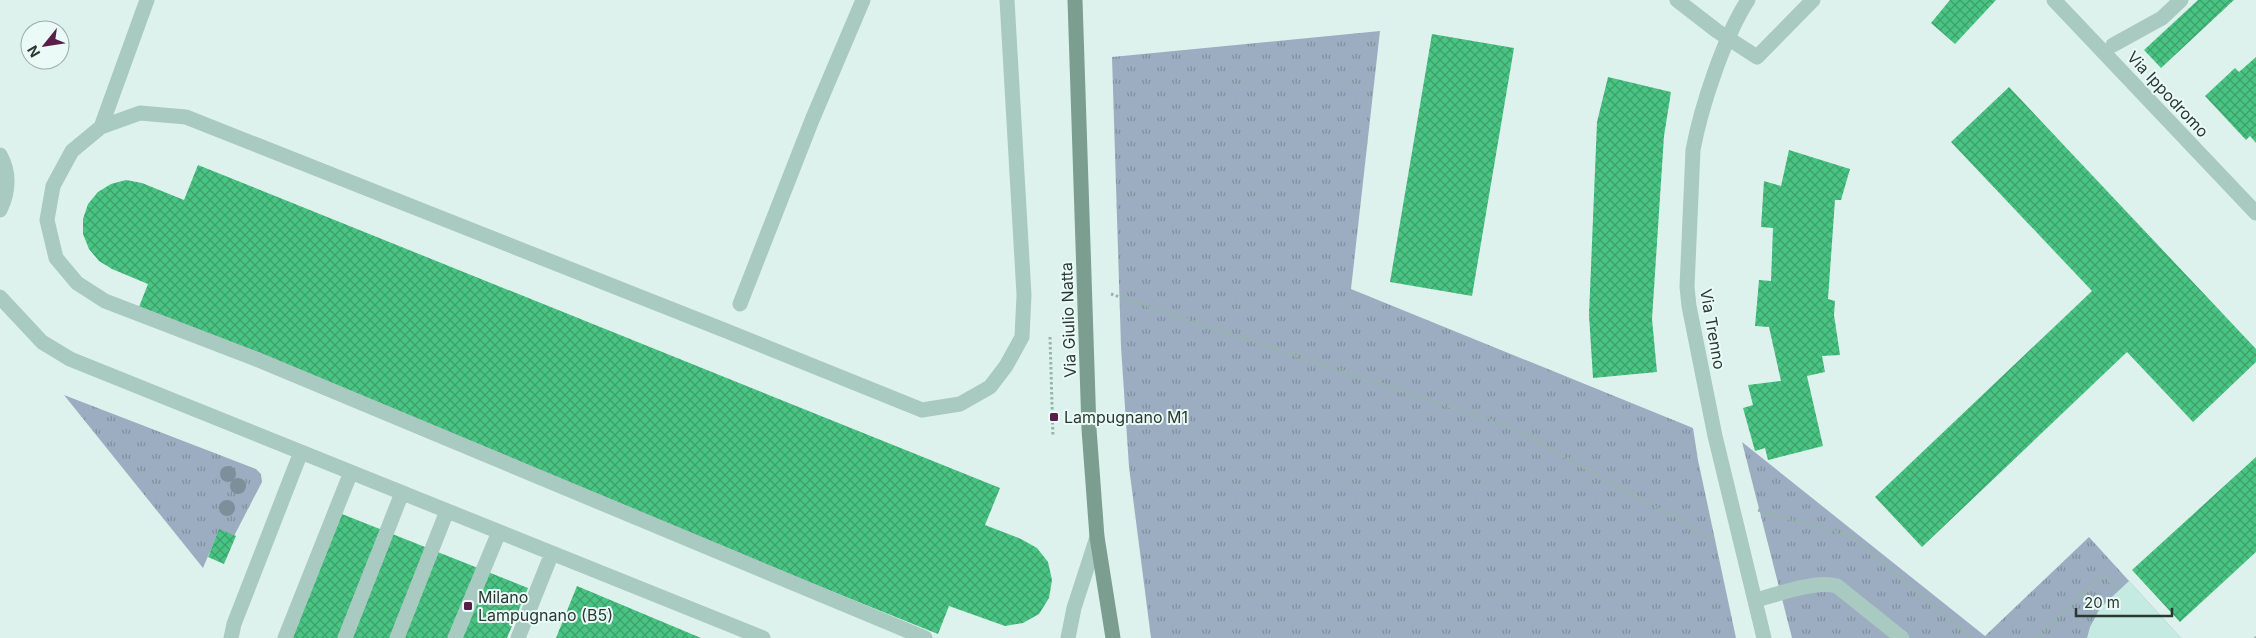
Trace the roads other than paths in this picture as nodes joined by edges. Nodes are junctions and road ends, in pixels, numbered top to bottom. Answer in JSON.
{"nodes":[{"id":1,"x":147,"y":0,"type":"edge"},
{"id":2,"x":863,"y":0,"type":"edge"},
{"id":3,"x":1006,"y":0,"type":"edge"},
{"id":4,"x":1074,"y":0,"type":"edge"},
{"id":5,"x":1677,"y":0,"type":"edge"},
{"id":6,"x":1748,"y":0,"type":"edge"},
{"id":7,"x":1813,"y":0,"type":"edge"},
{"id":8,"x":2054,"y":0,"type":"edge"},
{"id":9,"x":2181,"y":0,"type":"edge"},
{"id":10,"x":1729,"y":39,"type":"junction"},
{"id":11,"x":2113,"y":45,"type":"dead end"},
{"id":12,"x":101,"y":126,"type":"junction"},
{"id":13,"x":0,"y":155,"type":"edge"},
{"id":14,"x":0,"y":210,"type":"edge"},
{"id":15,"x":2256,"y":213,"type":"edge"},
{"id":16,"x":1,"y":296,"type":"edge"},
{"id":17,"x":740,"y":304,"type":"dead end"},
{"id":18,"x":301,"y":452,"type":"junction"},
{"id":19,"x":352,"y":472,"type":"junction"},
{"id":20,"x":402,"y":493,"type":"junction"},
{"id":21,"x":447,"y":511,"type":"junction"},
{"id":22,"x":499,"y":532,"type":"junction"},
{"id":23,"x":1097,"y":537,"type":"junction"},
{"id":24,"x":552,"y":553,"type":"junction"},
{"id":25,"x":1756,"y":600,"type":"junction"},
{"id":26,"x":230,"y":638,"type":"edge"},
{"id":27,"x":284,"y":638,"type":"edge"},
{"id":28,"x":345,"y":638,"type":"edge"},
{"id":29,"x":397,"y":638,"type":"edge"},
{"id":30,"x":455,"y":638,"type":"edge"},
{"id":31,"x":518,"y":638,"type":"edge"},
{"id":32,"x":763,"y":638,"type":"edge"},
{"id":33,"x":924,"y":638,"type":"edge"},
{"id":34,"x":1068,"y":638,"type":"edge"},
{"id":35,"x":1113,"y":638,"type":"edge"},
{"id":36,"x":1764,"y":638,"type":"edge"},
{"id":37,"x":1902,"y":638,"type":"edge"}],
"edges":[{"from":1,"to":12,"type":"street"},
{"from":2,"to":17,"type":"street"},
{"from":3,"to":12,"type":"street"},
{"from":4,"to":23,"type":"street","name":"Via Giulio Natta"},
{"from":5,"to":10,"type":"street"},
{"from":6,"to":10,"type":"street","name":"Via Trenno"},
{"from":7,"to":10,"type":"street"},
{"from":8,"to":15,"type":"street","name":"Via Ippodromo"},
{"from":9,"to":11,"type":"street"},
{"from":10,"to":25,"type":"street","name":"Via Trenno"},
{"from":12,"to":33,"type":"street"},
{"from":13,"to":14,"type":"street"},
{"from":16,"to":18,"type":"street"},
{"from":18,"to":19,"type":"street"},
{"from":18,"to":26,"type":"street"},
{"from":19,"to":20,"type":"street"},
{"from":19,"to":27,"type":"street"},
{"from":20,"to":21,"type":"street"},
{"from":20,"to":28,"type":"street"},
{"from":21,"to":22,"type":"street"},
{"from":21,"to":29,"type":"street"},
{"from":22,"to":24,"type":"street"},
{"from":22,"to":30,"type":"street"},
{"from":23,"to":34,"type":"street"},
{"from":23,"to":35,"type":"street","name":"Via Giulio Natta"},
{"from":24,"to":31,"type":"street"},
{"from":24,"to":32,"type":"street"},
{"from":25,"to":36,"type":"street","name":"Via Trenno"},
{"from":25,"to":37,"type":"street"}]}
